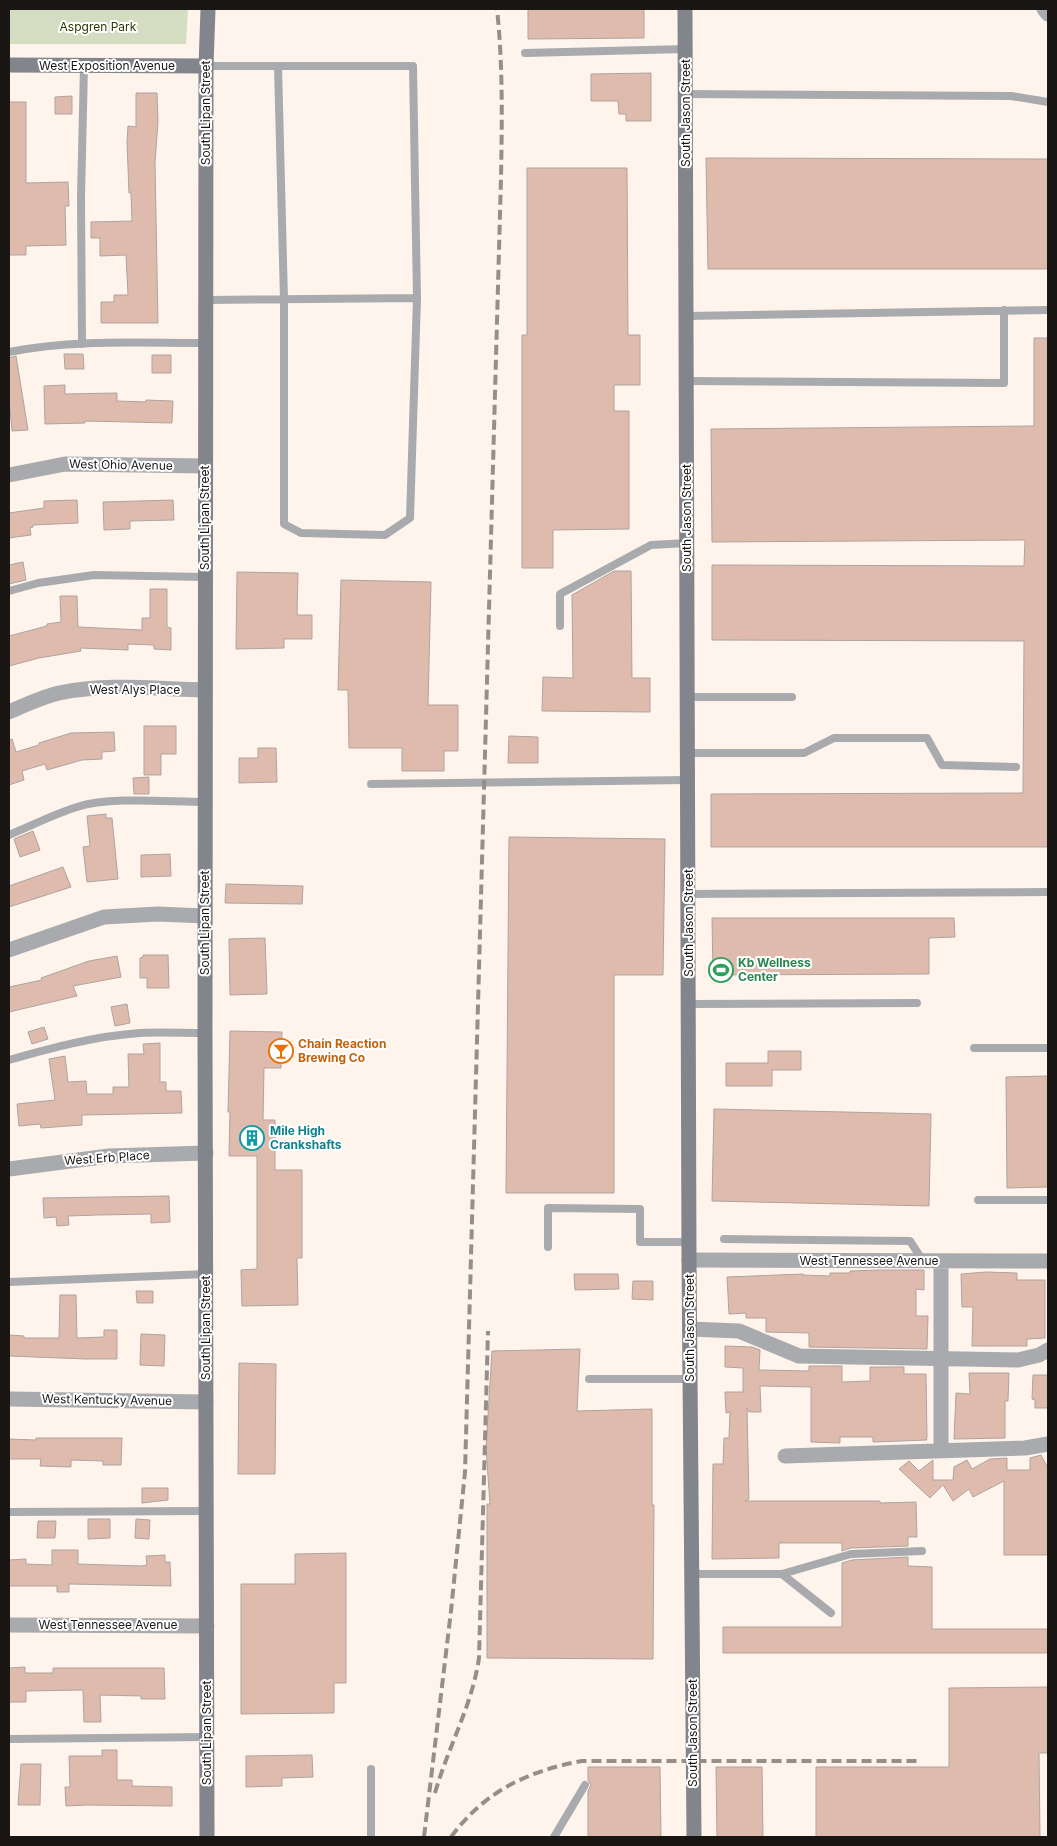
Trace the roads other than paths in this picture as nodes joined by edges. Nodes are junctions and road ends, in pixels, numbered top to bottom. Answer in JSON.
{"nodes":[{"id":1,"x":208,"y":9,"type":"edge"},
{"id":2,"x":685,"y":9,"type":"edge"},
{"id":3,"x":1044,"y":9,"type":"edge"},
{"id":4,"x":1048,"y":14,"type":"edge"},
{"id":5,"x":686,"y":49,"type":"junction"},
{"id":6,"x":525,"y":53,"type":"dead end"},
{"id":7,"x":9,"y":65,"type":"edge"},
{"id":8,"x":84,"y":66,"type":"junction"},
{"id":9,"x":206,"y":66,"type":"junction"},
{"id":10,"x":278,"y":66,"type":"junction"},
{"id":11,"x":686,"y":94,"type":"junction"},
{"id":12,"x":1048,"y":102,"type":"edge"},
{"id":13,"x":417,"y":298,"type":"junction"},
{"id":14,"x":205,"y":300,"type":"junction"},
{"id":15,"x":284,"y":300,"type":"junction"},
{"id":16,"x":1004,"y":310,"type":"junction"},
{"id":17,"x":1048,"y":310,"type":"edge"},
{"id":18,"x":687,"y":316,"type":"junction"},
{"id":19,"x":205,"y":343,"type":"junction"},
{"id":20,"x":82,"y":344,"type":"junction"},
{"id":21,"x":9,"y":352,"type":"edge"},
{"id":22,"x":687,"y":381,"type":"junction"},
{"id":23,"x":205,"y":466,"type":"junction"},
{"id":24,"x":9,"y":475,"type":"edge"},
{"id":25,"x":688,"y":543,"type":"junction"},
{"id":26,"x":205,"y":578,"type":"junction"},
{"id":27,"x":9,"y":591,"type":"edge"},
{"id":28,"x":560,"y":626,"type":"dead end"},
{"id":29,"x":205,"y":690,"type":"junction"},
{"id":30,"x":792,"y":697,"type":"dead end"},
{"id":31,"x":688,"y":698,"type":"junction"},
{"id":32,"x":9,"y":712,"type":"edge"},
{"id":33,"x":688,"y":753,"type":"junction"},
{"id":34,"x":1016,"y":767,"type":"dead end"},
{"id":35,"x":688,"y":780,"type":"junction"},
{"id":36,"x":371,"y":784,"type":"dead end"},
{"id":37,"x":205,"y":802,"type":"junction"},
{"id":38,"x":9,"y":835,"type":"edge"},
{"id":39,"x":1048,"y":892,"type":"edge"},
{"id":40,"x":689,"y":894,"type":"junction"},
{"id":41,"x":205,"y":916,"type":"junction"},
{"id":42,"x":9,"y":950,"type":"edge"},
{"id":43,"x":917,"y":1003,"type":"dead end"},
{"id":44,"x":689,"y":1004,"type":"junction"},
{"id":45,"x":205,"y":1034,"type":"junction"},
{"id":46,"x":974,"y":1048,"type":"dead end"},
{"id":47,"x":1048,"y":1048,"type":"edge"},
{"id":48,"x":9,"y":1060,"type":"edge"},
{"id":49,"x":206,"y":1153,"type":"junction"},
{"id":50,"x":9,"y":1169,"type":"edge"},
{"id":51,"x":978,"y":1200,"type":"dead end"},
{"id":52,"x":1048,"y":1200,"type":"edge"},
{"id":53,"x":724,"y":1238,"type":"dead end"},
{"id":54,"x":689,"y":1242,"type":"junction"},
{"id":55,"x":548,"y":1247,"type":"dead end"},
{"id":56,"x":689,"y":1260,"type":"junction"},
{"id":57,"x":923,"y":1260,"type":"junction"},
{"id":58,"x":941,"y":1261,"type":"junction"},
{"id":59,"x":1048,"y":1261,"type":"edge"},
{"id":60,"x":206,"y":1274,"type":"junction"},
{"id":61,"x":9,"y":1282,"type":"edge"},
{"id":62,"x":690,"y":1329,"type":"junction"},
{"id":63,"x":1048,"y":1350,"type":"edge"},
{"id":64,"x":941,"y":1359,"type":"junction"},
{"id":65,"x":588,"y":1379,"type":"dead end"},
{"id":66,"x":690,"y":1379,"type":"junction"},
{"id":67,"x":9,"y":1399,"type":"edge"},
{"id":68,"x":206,"y":1402,"type":"junction"},
{"id":69,"x":1048,"y":1444,"type":"edge"},
{"id":70,"x":940,"y":1451,"type":"junction"},
{"id":71,"x":785,"y":1456,"type":"dead end"},
{"id":72,"x":207,"y":1511,"type":"junction"},
{"id":73,"x":9,"y":1512,"type":"edge"},
{"id":74,"x":922,"y":1551,"type":"dead end"},
{"id":75,"x":692,"y":1574,"type":"junction"},
{"id":76,"x":782,"y":1574,"type":"junction"},
{"id":77,"x":831,"y":1613,"type":"dead end"},
{"id":78,"x":9,"y":1625,"type":"edge"},
{"id":79,"x":208,"y":1626,"type":"junction"},
{"id":80,"x":208,"y":1737,"type":"junction"},
{"id":81,"x":9,"y":1739,"type":"edge"},
{"id":82,"x":371,"y":1770,"type":"dead end"},
{"id":83,"x":585,"y":1785,"type":"dead end"},
{"id":84,"x":207,"y":1837,"type":"edge"},
{"id":85,"x":371,"y":1837,"type":"edge"},
{"id":86,"x":554,"y":1837,"type":"edge"},
{"id":87,"x":694,"y":1837,"type":"edge"}],
"edges":[{"from":1,"to":9,"type":"street","name":"South Lipan Street"},
{"from":2,"to":5,"type":"street","name":"South Jason Street"},
{"from":3,"to":4,"type":"street"},
{"from":5,"to":6,"type":"lane"},
{"from":5,"to":11,"type":"street","name":"South Jason Street"},
{"from":7,"to":8,"type":"street","name":"West Exposition Avenue"},
{"from":8,"to":9,"type":"street","name":"West Exposition Avenue"},
{"from":8,"to":20,"type":"lane"},
{"from":9,"to":10,"type":"lane"},
{"from":9,"to":14,"type":"street","name":"South Lipan Street"},
{"from":10,"to":13,"type":"lane"},
{"from":10,"to":15,"type":"lane"},
{"from":11,"to":12,"type":"lane"},
{"from":11,"to":18,"type":"street","name":"South Jason Street"},
{"from":13,"to":15,"type":"lane"},
{"from":13,"to":15,"type":"lane"},
{"from":14,"to":15,"type":"lane"},
{"from":14,"to":19,"type":"street","name":"South Lipan Street"},
{"from":16,"to":17,"type":"lane"},
{"from":16,"to":18,"type":"lane"},
{"from":16,"to":22,"type":"lane"},
{"from":18,"to":22,"type":"street","name":"South Jason Street"},
{"from":19,"to":20,"type":"lane"},
{"from":19,"to":23,"type":"street","name":"South Lipan Street"},
{"from":20,"to":21,"type":"lane"},
{"from":22,"to":25,"type":"street","name":"South Jason Street"},
{"from":23,"to":24,"type":"street","name":"West Ohio Avenue"},
{"from":23,"to":26,"type":"street","name":"South Lipan Street"},
{"from":25,"to":28,"type":"lane"},
{"from":25,"to":31,"type":"street","name":"South Jason Street"},
{"from":26,"to":27,"type":"lane"},
{"from":26,"to":29,"type":"street","name":"South Lipan Street"},
{"from":29,"to":32,"type":"street","name":"West Alys Place"},
{"from":29,"to":37,"type":"street","name":"South Lipan Street"},
{"from":30,"to":31,"type":"lane"},
{"from":31,"to":33,"type":"street","name":"South Jason Street"},
{"from":33,"to":34,"type":"lane"},
{"from":33,"to":35,"type":"street","name":"South Jason Street"},
{"from":35,"to":36,"type":"lane"},
{"from":35,"to":40,"type":"street","name":"South Jason Street"},
{"from":37,"to":38,"type":"lane"},
{"from":37,"to":41,"type":"street","name":"South Lipan Street"},
{"from":39,"to":40,"type":"lane"},
{"from":40,"to":44,"type":"street","name":"South Jason Street"},
{"from":41,"to":42,"type":"street"},
{"from":41,"to":45,"type":"street","name":"South Lipan Street"},
{"from":43,"to":44,"type":"lane"},
{"from":44,"to":54,"type":"street","name":"South Jason Street"},
{"from":45,"to":48,"type":"lane"},
{"from":45,"to":49,"type":"street","name":"South Lipan Street"},
{"from":46,"to":47,"type":"lane"},
{"from":49,"to":50,"type":"street","name":"West Erb Place"},
{"from":49,"to":60,"type":"street","name":"South Lipan Street"},
{"from":51,"to":52,"type":"lane"},
{"from":53,"to":57,"type":"lane"},
{"from":54,"to":55,"type":"lane"},
{"from":54,"to":56,"type":"street","name":"South Jason Street"},
{"from":56,"to":57,"type":"street","name":"West Tennessee Avenue"},
{"from":56,"to":62,"type":"street","name":"South Jason Street"},
{"from":57,"to":58,"type":"street","name":"West Tennessee Avenue"},
{"from":58,"to":59,"type":"street","name":"West Tennessee Avenue"},
{"from":58,"to":64,"type":"street"},
{"from":60,"to":61,"type":"lane"},
{"from":60,"to":68,"type":"street","name":"South Lipan Street"},
{"from":62,"to":64,"type":"street"},
{"from":62,"to":66,"type":"street","name":"South Jason Street"},
{"from":63,"to":64,"type":"street"},
{"from":64,"to":70,"type":"street"},
{"from":65,"to":66,"type":"lane"},
{"from":66,"to":75,"type":"street","name":"South Jason Street"},
{"from":67,"to":68,"type":"street","name":"West Kentucky Avenue"},
{"from":68,"to":72,"type":"street","name":"South Lipan Street"},
{"from":69,"to":70,"type":"street"},
{"from":70,"to":71,"type":"street"},
{"from":72,"to":73,"type":"lane"},
{"from":72,"to":79,"type":"street","name":"South Lipan Street"},
{"from":74,"to":76,"type":"lane"},
{"from":75,"to":76,"type":"lane"},
{"from":75,"to":87,"type":"street","name":"South Jason Street"},
{"from":76,"to":77,"type":"lane"},
{"from":78,"to":79,"type":"street","name":"West Tennessee Avenue"},
{"from":79,"to":80,"type":"street","name":"South Lipan Street"},
{"from":80,"to":81,"type":"lane"},
{"from":80,"to":84,"type":"street","name":"South Lipan Street"},
{"from":82,"to":85,"type":"lane"},
{"from":83,"to":86,"type":"lane"}]}
